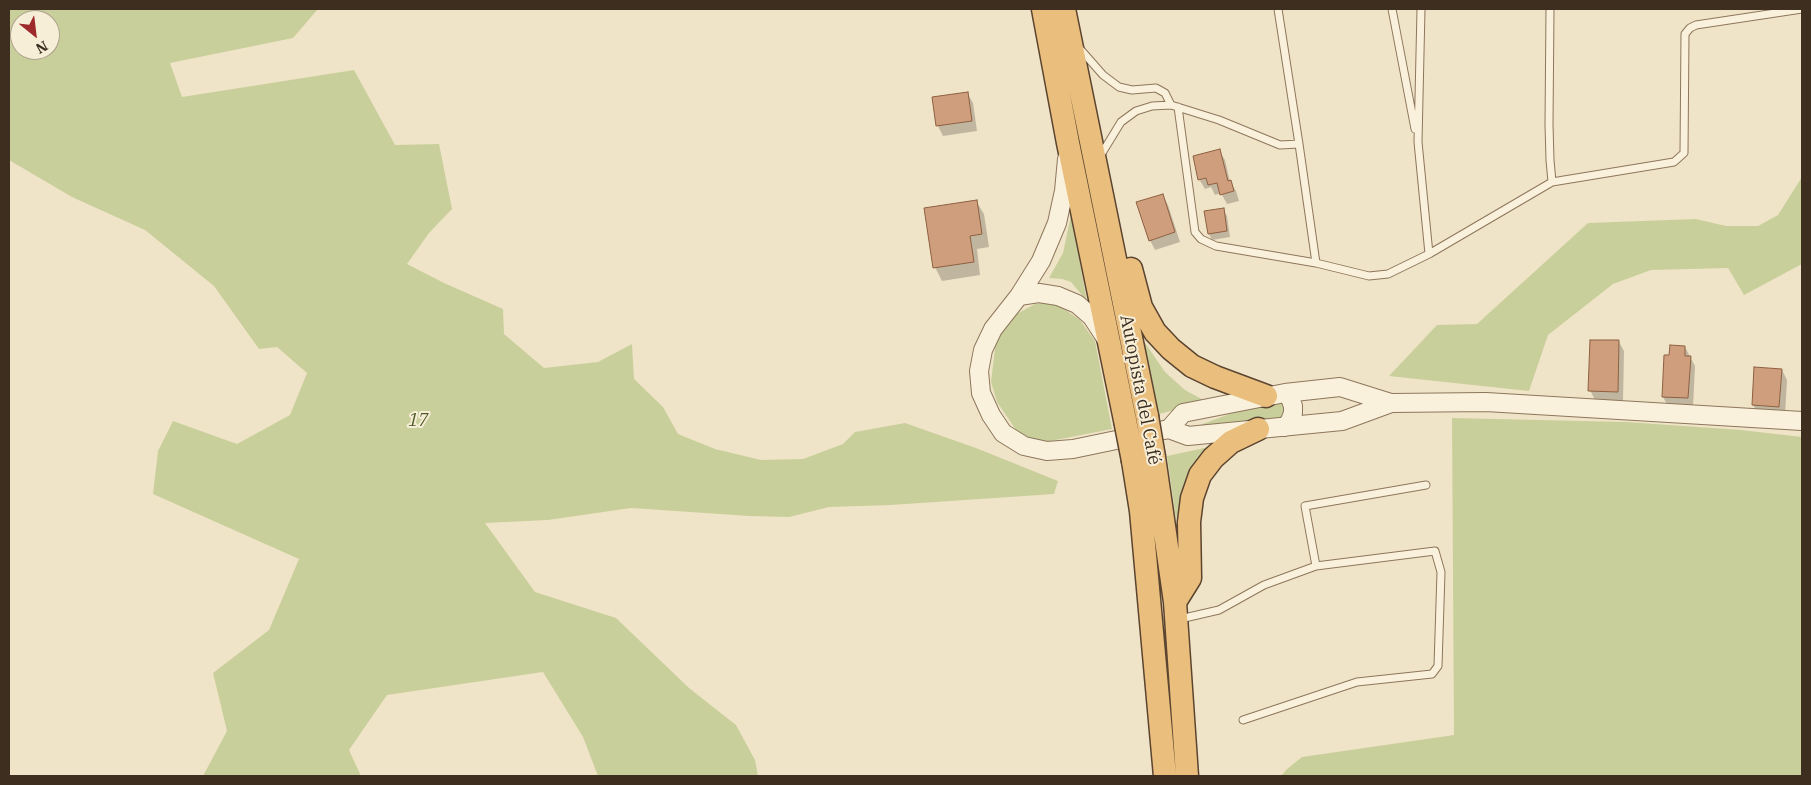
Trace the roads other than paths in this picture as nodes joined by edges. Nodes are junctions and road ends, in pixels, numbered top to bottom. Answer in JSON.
{"nodes":[{"id":1,"x":1043,"y":9,"type":"edge"},
{"id":2,"x":1064,"y":9,"type":"edge"},
{"id":3,"x":1278,"y":9,"type":"edge"},
{"id":4,"x":1392,"y":9,"type":"edge"},
{"id":5,"x":1421,"y":9,"type":"edge"},
{"id":6,"x":1550,"y":9,"type":"edge"},
{"id":7,"x":1802,"y":9,"type":"edge"},
{"id":8,"x":1069,"y":35,"type":"junction"},
{"id":9,"x":1174,"y":106,"type":"junction"},
{"id":10,"x":1418,"y":142,"type":"junction"},
{"id":11,"x":1068,"y":143,"type":"junction"},
{"id":12,"x":1299,"y":144,"type":"junction"},
{"id":13,"x":1095,"y":165,"type":"junction"},
{"id":14,"x":1552,"y":182,"type":"junction"},
{"id":15,"x":1113,"y":250,"type":"junction"},
{"id":16,"x":1429,"y":254,"type":"junction"},
{"id":17,"x":1316,"y":262,"type":"junction"},
{"id":18,"x":1019,"y":296,"type":"junction"},
{"id":19,"x":1111,"y":351,"type":"junction"},
{"id":20,"x":1276,"y":394,"type":"junction"},
{"id":21,"x":1390,"y":404,"type":"junction"},
{"id":22,"x":1136,"y":418,"type":"junction"},
{"id":23,"x":1802,"y":421,"type":"edge"},
{"id":24,"x":1284,"y":426,"type":"junction"},
{"id":25,"x":1169,"y":429,"type":"junction"},
{"id":26,"x":1258,"y":429,"type":"junction"},
{"id":27,"x":1144,"y":459,"type":"junction"},
{"id":28,"x":1426,"y":485,"type":"dead end"},
{"id":29,"x":1316,"y":566,"type":"junction"},
{"id":30,"x":1176,"y":611,"type":"junction"},
{"id":31,"x":1243,"y":720,"type":"dead end"},
{"id":32,"x":1166,"y":776,"type":"edge"},
{"id":33,"x":1186,"y":776,"type":"edge"}],
"edges":[{"from":1,"to":11,"type":"highway","name":"Autopista del Café"},
{"from":2,"to":8,"type":"highway","name":"Autopista del Café"},
{"from":3,"to":12,"type":"lane"},
{"from":4,"to":10,"type":"lane"},
{"from":5,"to":10,"type":"lane"},
{"from":6,"to":14,"type":"lane"},
{"from":7,"to":14,"type":"lane"},
{"from":8,"to":9,"type":"lane"},
{"from":8,"to":13,"type":"highway","name":"Autopista del Café"},
{"from":9,"to":12,"type":"lane"},
{"from":9,"to":13,"type":"lane"},
{"from":9,"to":17,"type":"lane"},
{"from":10,"to":16,"type":"lane"},
{"from":11,"to":18,"type":"street"},
{"from":11,"to":19,"type":"highway","name":"Autopista del Café"},
{"from":12,"to":17,"type":"lane"},
{"from":13,"to":15,"type":"highway","name":"Autopista del Café"},
{"from":14,"to":16,"type":"lane"},
{"from":15,"to":20,"type":"highway"},
{"from":15,"to":22,"type":"highway","name":"Autopista del Café"},
{"from":16,"to":17,"type":"lane"},
{"from":18,"to":19,"type":"street"},
{"from":18,"to":25,"type":"street"},
{"from":19,"to":22,"type":"highway","name":"Autopista del Café"},
{"from":20,"to":21,"type":"street"},
{"from":20,"to":24,"type":"street"},
{"from":20,"to":25,"type":"street"},
{"from":21,"to":23,"type":"street"},
{"from":21,"to":24,"type":"street"},
{"from":22,"to":27,"type":"highway","name":"Autopista del Café","bridge":true},
{"from":24,"to":26,"type":"street"},
{"from":25,"to":26,"type":"street"},
{"from":26,"to":30,"type":"highway"},
{"from":27,"to":30,"type":"highway","name":"Autopista del Café"},
{"from":27,"to":32,"type":"highway","name":"Autopista del Café"},
{"from":28,"to":29,"type":"lane"},
{"from":29,"to":30,"type":"lane"},
{"from":29,"to":31,"type":"lane"},
{"from":30,"to":33,"type":"highway","name":"Autopista del Café"}]}
